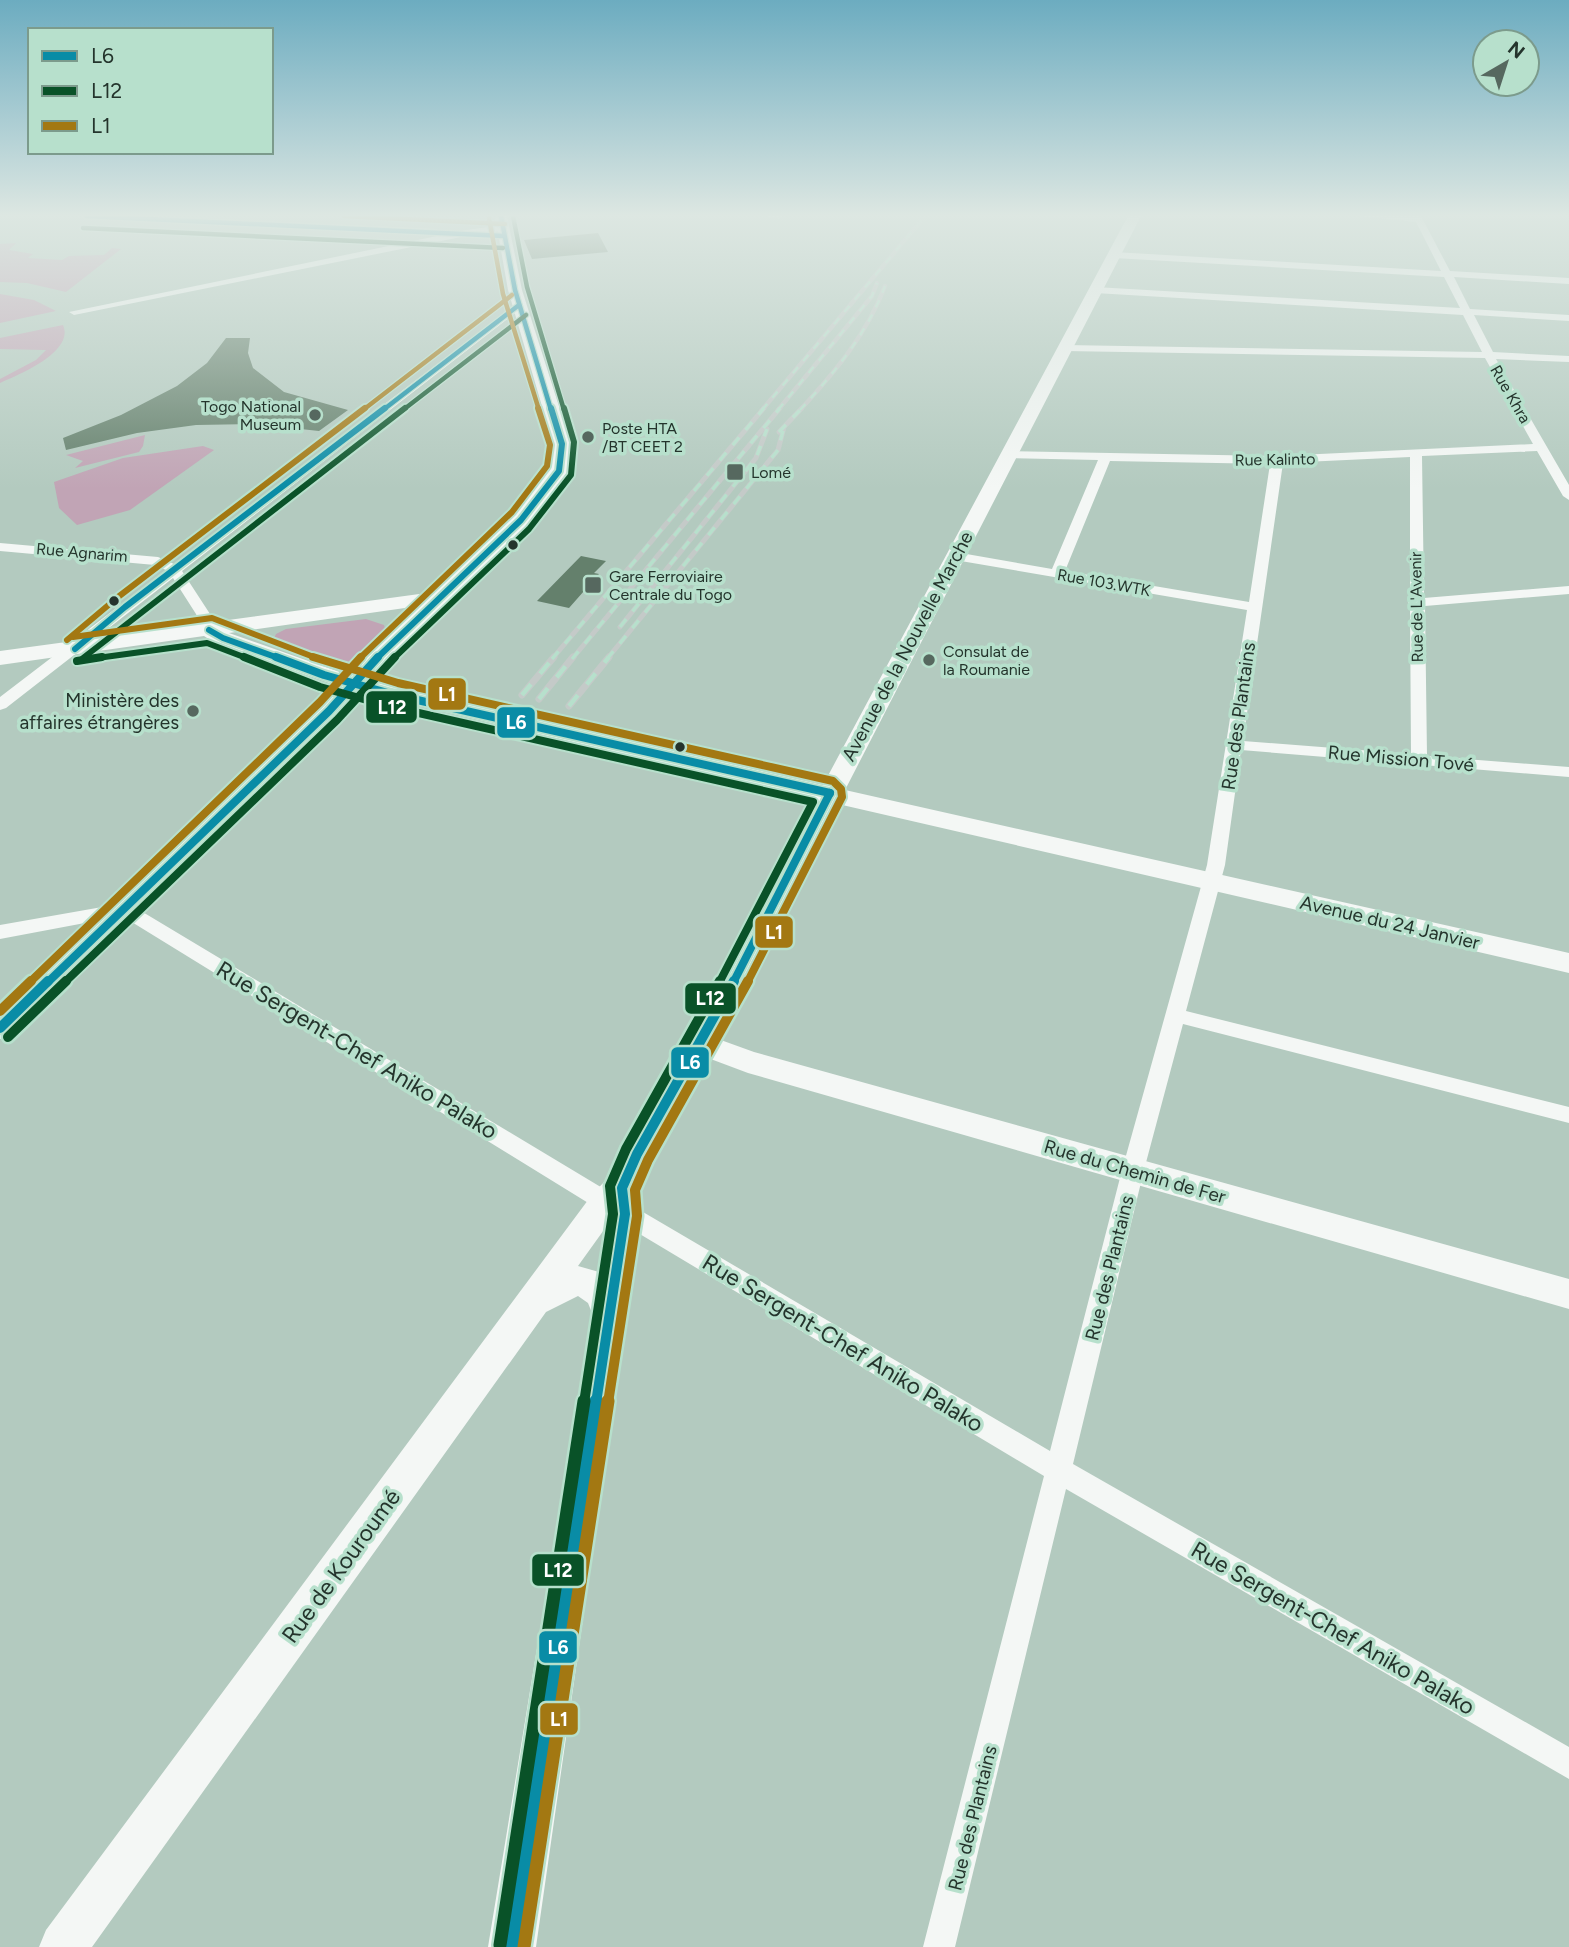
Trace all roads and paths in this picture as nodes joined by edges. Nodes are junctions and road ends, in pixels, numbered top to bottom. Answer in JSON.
{"nodes":[{"id":1,"x":119,"y":307,"type":"edge"},
{"id":2,"x":122,"y":307,"type":"edge"},
{"id":3,"x":517,"y":307,"type":"edge"},
{"id":4,"x":520,"y":307,"type":"edge"},
{"id":5,"x":1086,"y":307,"type":"edge"},
{"id":6,"x":1380,"y":307,"type":"edge"},
{"id":7,"x":1465,"y":307,"type":"edge"},
{"id":8,"x":1467,"y":312,"type":"junction"},
{"id":9,"x":1569,"y":318,"type":"edge"},
{"id":10,"x":1065,"y":348,"type":"junction"},
{"id":11,"x":1489,"y":355,"type":"junction"},
{"id":12,"x":1569,"y":359,"type":"edge"},
{"id":13,"x":1541,"y":447,"type":"junction"},
{"id":14,"x":1416,"y":454,"type":"junction"},
{"id":15,"x":1008,"y":455,"type":"junction"},
{"id":16,"x":1105,"y":459,"type":"junction"},
{"id":17,"x":1277,"y":460,"type":"junction"},
{"id":18,"x":1569,"y":496,"type":"edge"},
{"id":19,"x":0,"y":547,"type":"edge"},
{"id":20,"x":955,"y":556,"type":"junction"},
{"id":21,"x":174,"y":569,"type":"junction"},
{"id":22,"x":1056,"y":574,"type":"junction"},
{"id":23,"x":1569,"y":590,"type":"edge"},
{"id":24,"x":443,"y":597,"type":"junction"},
{"id":25,"x":1415,"y":603,"type":"junction"},
{"id":26,"x":354,"y":607,"type":"junction"},
{"id":27,"x":1253,"y":607,"type":"junction"},
{"id":28,"x":290,"y":618,"type":"junction"},
{"id":29,"x":209,"y":630,"type":"junction"},
{"id":30,"x":400,"y":636,"type":"junction"},
{"id":31,"x":75,"y":649,"type":"junction"},
{"id":32,"x":261,"y":650,"type":"junction"},
{"id":33,"x":0,"y":658,"type":"edge"},
{"id":34,"x":373,"y":662,"type":"junction"},
{"id":35,"x":324,"y":675,"type":"junction"},
{"id":36,"x":356,"y":684,"type":"junction"},
{"id":37,"x":0,"y":705,"type":"edge"},
{"id":38,"x":1234,"y":745,"type":"junction"},
{"id":39,"x":1419,"y":760,"type":"junction"},
{"id":40,"x":1569,"y":772,"type":"edge"},
{"id":41,"x":830,"y":793,"type":"junction"},
{"id":42,"x":1212,"y":881,"type":"junction"},
{"id":43,"x":125,"y":909,"type":"junction"},
{"id":44,"x":0,"y":932,"type":"edge"},
{"id":45,"x":1569,"y":963,"type":"edge"},
{"id":46,"x":1175,"y":1015,"type":"junction"},
{"id":47,"x":0,"y":1028,"type":"edge"},
{"id":48,"x":701,"y":1044,"type":"junction"},
{"id":49,"x":1569,"y":1115,"type":"edge"},
{"id":50,"x":1133,"y":1171,"type":"junction"},
{"id":51,"x":617,"y":1201,"type":"junction"},
{"id":52,"x":1569,"y":1294,"type":"edge"},
{"id":53,"x":531,"y":1306,"type":"junction"},
{"id":54,"x":610,"y":1313,"type":"junction"},
{"id":55,"x":1058,"y":1470,"type":"junction"},
{"id":56,"x":1569,"y":1763,"type":"edge"},
{"id":57,"x":63,"y":1947,"type":"edge"},
{"id":58,"x":512,"y":1947,"type":"edge"},
{"id":59,"x":939,"y":1947,"type":"edge"}],
"edges":[{"from":1,"to":2,"type":"street"},
{"from":3,"to":21,"type":"street"},
{"from":4,"to":24,"type":"street"},
{"from":5,"to":10,"type":"street","name":"Avenue de la Nouvelle Marche"},
{"from":6,"to":8,"type":"street"},
{"from":7,"to":8,"type":"street","name":"Rue Khra"},
{"from":8,"to":9,"type":"street"},
{"from":8,"to":11,"type":"street","name":"Rue Khra"},
{"from":10,"to":11,"type":"street"},
{"from":10,"to":15,"type":"street","name":"Avenue de la Nouvelle Marche"},
{"from":11,"to":12,"type":"street"},
{"from":11,"to":13,"type":"street","name":"Rue Khra"},
{"from":13,"to":14,"type":"street","name":"Rue Kalinto"},
{"from":13,"to":18,"type":"street","name":"Rue Khra"},
{"from":14,"to":17,"type":"street","name":"Rue Kalinto"},
{"from":14,"to":25,"type":"street","name":"Rue de L'Avenir"},
{"from":15,"to":16,"type":"street","name":"Rue Kalinto"},
{"from":15,"to":20,"type":"street","name":"Avenue de la Nouvelle Marche"},
{"from":16,"to":17,"type":"street","name":"Rue Kalinto"},
{"from":16,"to":22,"type":"street"},
{"from":17,"to":27,"type":"street","name":"Rue des Plantains"},
{"from":19,"to":21,"type":"street","name":"Rue Agnarim"},
{"from":20,"to":22,"type":"street","name":"Rue 103.WTK"},
{"from":20,"to":41,"type":"street","name":"Avenue de la Nouvelle Marche"},
{"from":21,"to":29,"type":"street"},
{"from":21,"to":31,"type":"street"},
{"from":22,"to":27,"type":"street","name":"Rue 103.WTK"},
{"from":23,"to":25,"type":"street"},
{"from":24,"to":26,"type":"street"},
{"from":24,"to":30,"type":"street"},
{"from":25,"to":39,"type":"street","name":"Rue de L'Avenir"},
{"from":26,"to":28,"type":"street"},
{"from":26,"to":30,"type":"street"},
{"from":27,"to":38,"type":"street","name":"Rue des Plantains"},
{"from":28,"to":29,"type":"street"},
{"from":28,"to":32,"type":"street"},
{"from":29,"to":31,"type":"street"},
{"from":29,"to":32,"type":"street"},
{"from":30,"to":34,"type":"street"},
{"from":31,"to":33,"type":"street"},
{"from":31,"to":37,"type":"street"},
{"from":32,"to":35,"type":"street"},
{"from":34,"to":35,"type":"street"},
{"from":34,"to":36,"type":"street"},
{"from":35,"to":36,"type":"street"},
{"from":36,"to":41,"type":"street"},
{"from":36,"to":43,"type":"street"},
{"from":38,"to":39,"type":"street","name":"Rue Mission Tové"},
{"from":38,"to":42,"type":"street","name":"Rue des Plantains"},
{"from":39,"to":40,"type":"street","name":"Rue Mission Tové"},
{"from":41,"to":42,"type":"street","name":"Avenue du 24 Janvier"},
{"from":41,"to":48,"type":"street","name":"Avenue de la Nouvelle Marche"},
{"from":42,"to":45,"type":"street","name":"Avenue du 24 Janvier"},
{"from":42,"to":46,"type":"street","name":"Rue des Plantains"},
{"from":43,"to":44,"type":"street"},
{"from":43,"to":47,"type":"street"},
{"from":43,"to":51,"type":"street","name":"Rue Sergent-Chef Aniko Palako"},
{"from":46,"to":49,"type":"street"},
{"from":46,"to":50,"type":"street","name":"Rue des Plantains"},
{"from":48,"to":50,"type":"street","name":"Rue du Chemin de Fer"},
{"from":48,"to":51,"type":"street","name":"Avenue de la Nouvelle Marche"},
{"from":50,"to":52,"type":"street","name":"Rue du Chemin de Fer"},
{"from":50,"to":55,"type":"street","name":"Rue des Plantains"},
{"from":51,"to":53,"type":"street","name":"Rue de Kouroumé"},
{"from":51,"to":54,"type":"street"},
{"from":51,"to":55,"type":"street","name":"Rue Sergent-Chef Aniko Palako"},
{"from":53,"to":54,"type":"street"},
{"from":53,"to":57,"type":"street","name":"Rue de Kouroumé"},
{"from":54,"to":58,"type":"street"},
{"from":55,"to":56,"type":"street","name":"Rue Sergent-Chef Aniko Palako"},
{"from":55,"to":59,"type":"street","name":"Rue des Plantains"}]}
